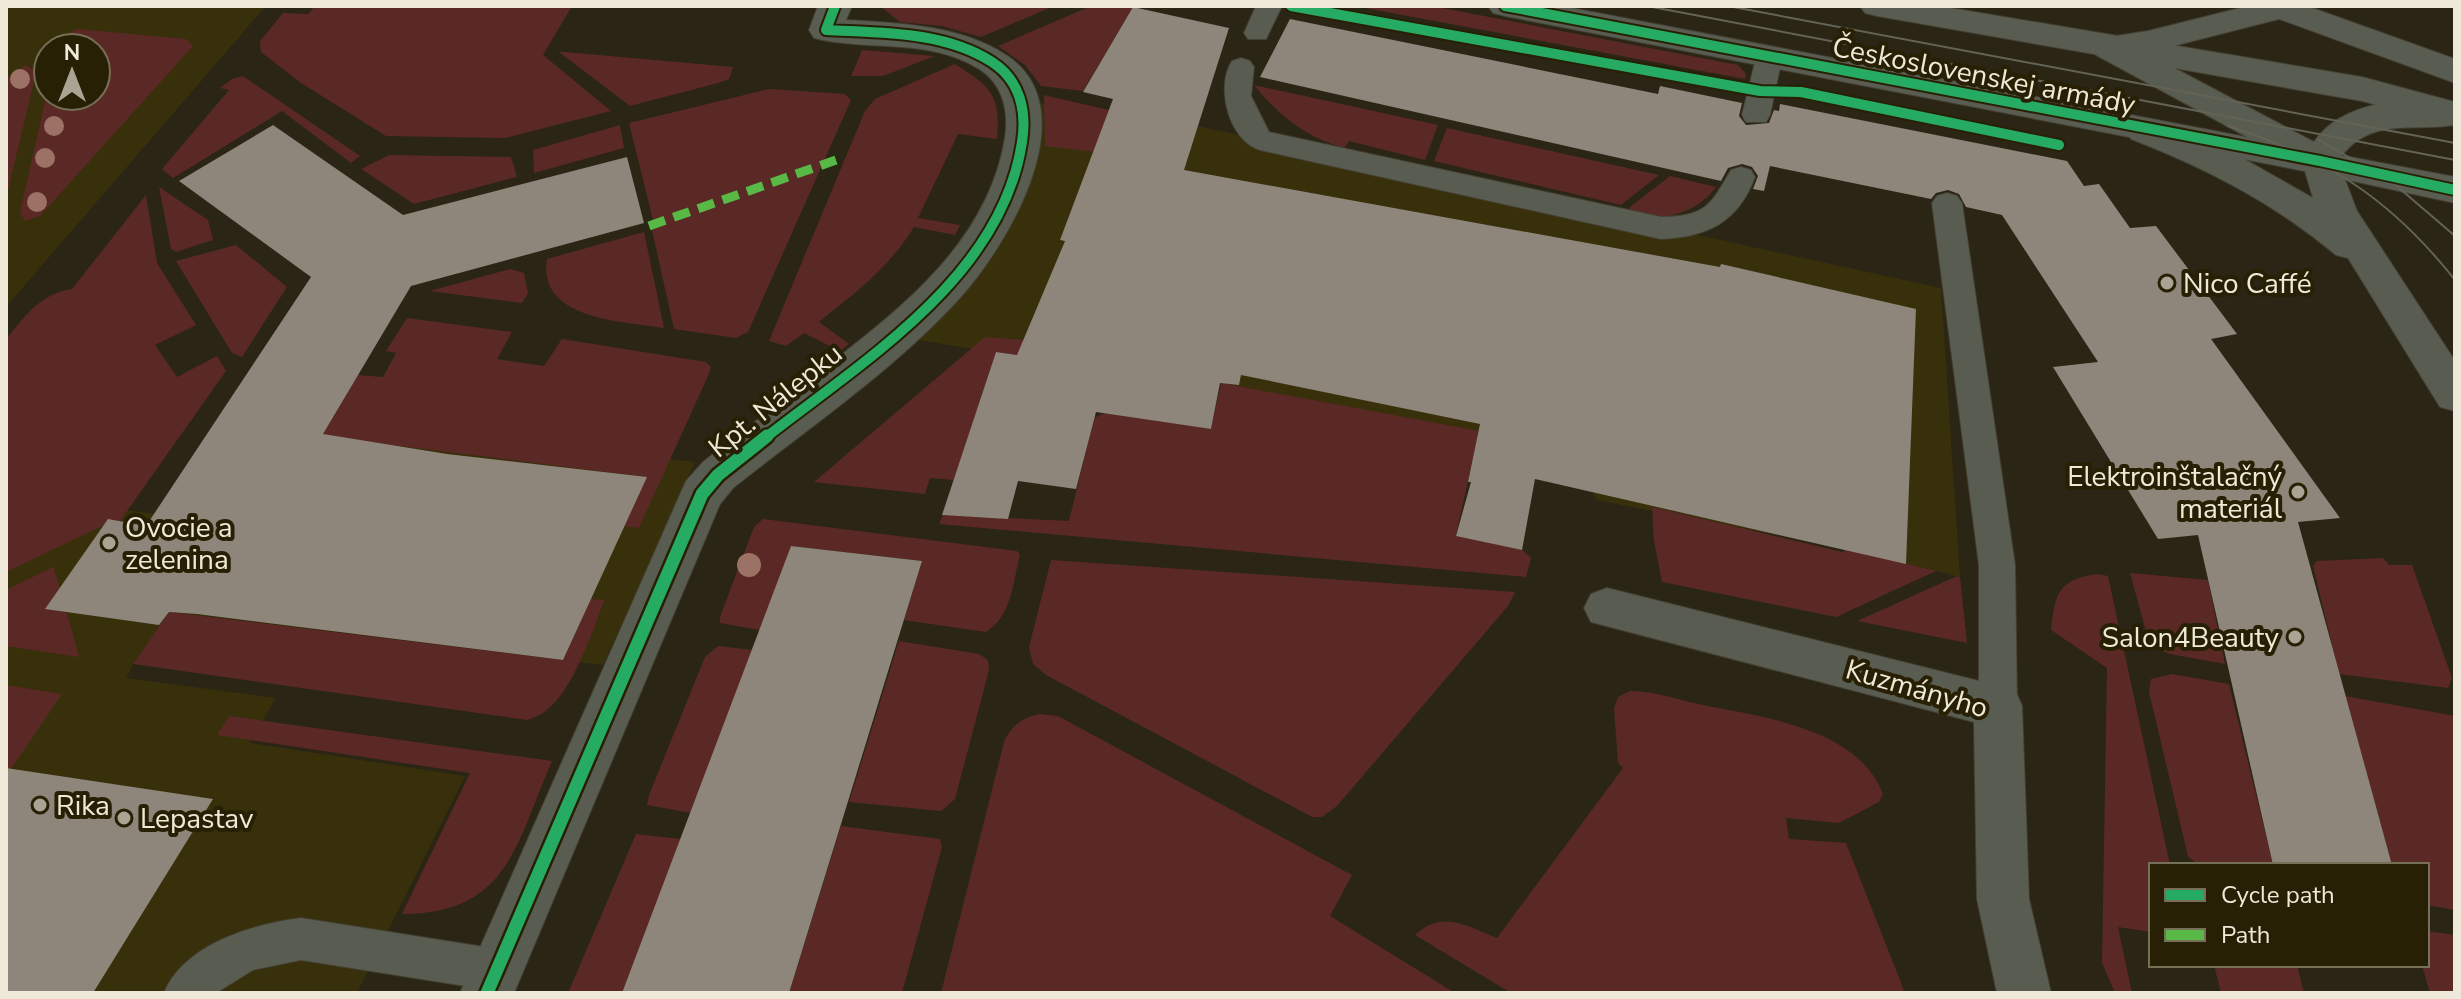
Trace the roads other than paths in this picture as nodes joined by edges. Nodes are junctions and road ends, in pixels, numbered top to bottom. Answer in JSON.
{"nodes":[{"id":1,"x":835,"y":6,"type":"edge"},
{"id":2,"x":1269,"y":6,"type":"edge"},
{"id":3,"x":1505,"y":6,"type":"edge"},
{"id":4,"x":1877,"y":6,"type":"edge"},
{"id":5,"x":2283,"y":7,"type":"edge"},
{"id":6,"x":1257,"y":33,"type":"dead end"},
{"id":7,"x":2108,"y":47,"type":"junction"},
{"id":8,"x":1769,"y":58,"type":"junction"},
{"id":9,"x":1241,"y":67,"type":"dead end"},
{"id":10,"x":2455,"y":72,"type":"edge"},
{"id":11,"x":2453,"y":114,"type":"edge"},
{"id":12,"x":1756,"y":115,"type":"dead end"},
{"id":13,"x":2144,"y":130,"type":"junction"},
{"id":14,"x":2320,"y":161,"type":"junction"},
{"id":15,"x":1741,"y":177,"type":"dead end"},
{"id":16,"x":2455,"y":190,"type":"edge"},
{"id":17,"x":1947,"y":203,"type":"dead end"},
{"id":18,"x":2376,"y":267,"type":"junction"},
{"id":19,"x":2455,"y":395,"type":"edge"},
{"id":20,"x":1607,"y":608,"type":"dead end"},
{"id":21,"x":1998,"y":706,"type":"junction"},
{"id":22,"x":492,"y":982,"type":"edge"},
{"id":23,"x":185,"y":993,"type":"edge"},
{"id":24,"x":2024,"y":993,"type":"edge"}],
"edges":[{"from":1,"to":22,"type":"street","name":"Kpt. Nálepku"},
{"from":2,"to":6,"type":"lane"},
{"from":3,"to":8,"type":"street","name":"Československej armády"},
{"from":4,"to":7,"type":"street","name":"Československej armády"},
{"from":5,"to":7,"type":"street"},
{"from":5,"to":10,"type":"street"},
{"from":7,"to":11,"type":"street","name":"Československej armády"},
{"from":7,"to":14,"type":"street"},
{"from":8,"to":12,"type":"lane"},
{"from":8,"to":13,"type":"street","name":"Československej armády"},
{"from":9,"to":15,"type":"lane"},
{"from":11,"to":14,"type":"street"},
{"from":13,"to":14,"type":"street","name":"Československej armády"},
{"from":13,"to":18,"type":"street"},
{"from":14,"to":16,"type":"street","name":"Československej armády"},
{"from":14,"to":18,"type":"street"},
{"from":17,"to":21,"type":"lane"},
{"from":18,"to":19,"type":"street"},
{"from":20,"to":21,"type":"street","name":"Kuzmányho"},
{"from":21,"to":24,"type":"street","name":"Kuzmányho"},
{"from":22,"to":23,"type":"lane"}]}
